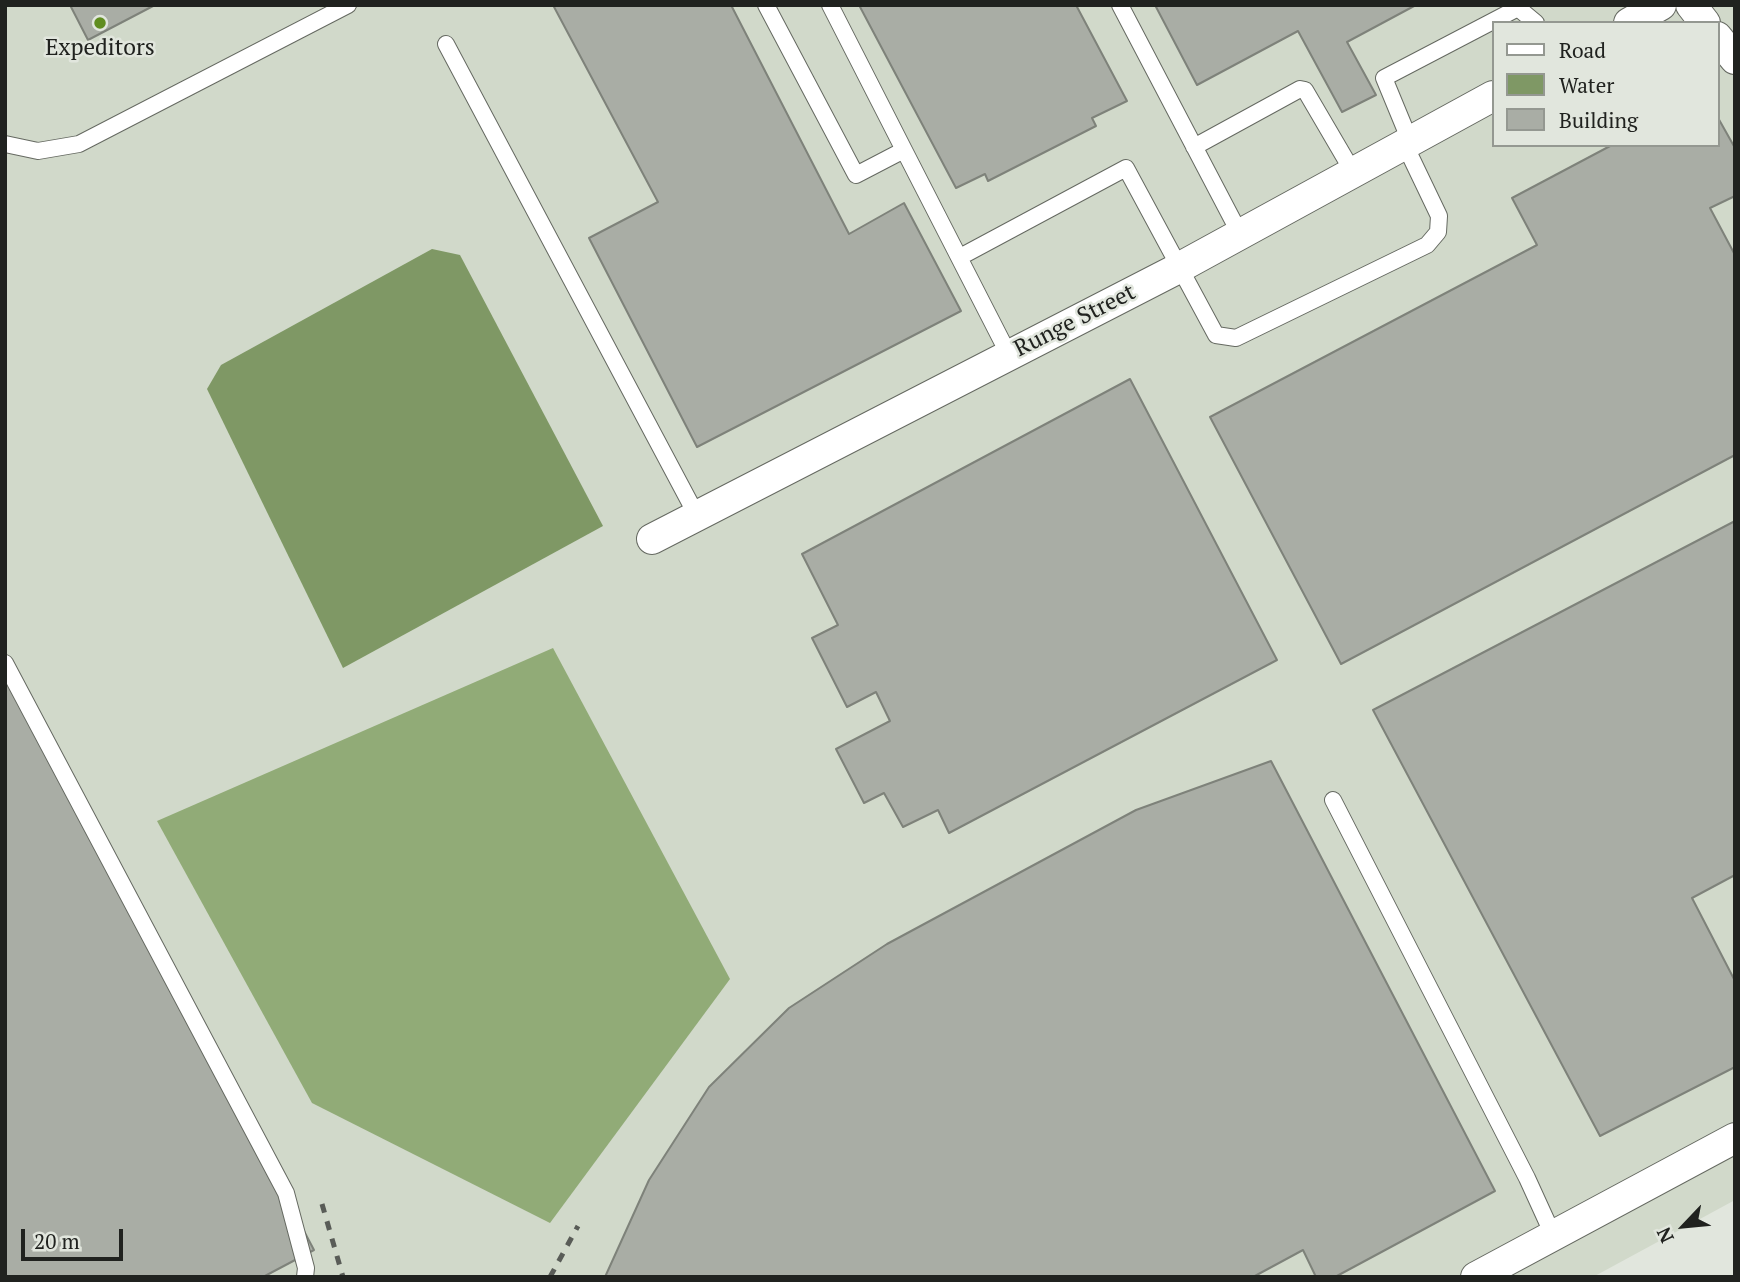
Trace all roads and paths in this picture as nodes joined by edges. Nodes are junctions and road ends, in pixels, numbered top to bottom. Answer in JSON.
{"nodes":[{"id":1,"x":348,"y":5,"type":"edge"},
{"id":2,"x":766,"y":5,"type":"edge"},
{"id":3,"x":830,"y":5,"type":"edge"},
{"id":4,"x":1120,"y":5,"type":"edge"},
{"id":5,"x":1661,"y":5,"type":"edge"},
{"id":6,"x":1691,"y":5,"type":"edge"},
{"id":7,"x":1493,"y":21,"type":"edge"},
{"id":8,"x":1534,"y":21,"type":"edge"},
{"id":9,"x":1633,"y":21,"type":"edge"},
{"id":10,"x":1703,"y":21,"type":"edge"},
{"id":11,"x":1492,"y":22,"type":"edge"},
{"id":12,"x":1719,"y":39,"type":"edge"},
{"id":13,"x":446,"y":44,"type":"dead end"},
{"id":14,"x":1735,"y":59,"type":"edge"},
{"id":15,"x":1492,"y":97,"type":"edge"},
{"id":16,"x":1408,"y":143,"type":"junction"},
{"id":17,"x":5,"y":144,"type":"edge"},
{"id":18,"x":1194,"y":146,"type":"junction"},
{"id":19,"x":904,"y":150,"type":"junction"},
{"id":20,"x":1353,"y":172,"type":"junction"},
{"id":21,"x":1240,"y":234,"type":"junction"},
{"id":22,"x":960,"y":257,"type":"junction"},
{"id":23,"x":1180,"y":267,"type":"junction"},
{"id":24,"x":1009,"y":355,"type":"junction"},
{"id":25,"x":696,"y":516,"type":"junction"},
{"id":26,"x":652,"y":539,"type":"dead end"},
{"id":27,"x":5,"y":663,"type":"edge"},
{"id":28,"x":1333,"y":800,"type":"dead end"},
{"id":29,"x":1735,"y":1138,"type":"edge"},
{"id":30,"x":1553,"y":1235,"type":"junction"},
{"id":31,"x":305,"y":1277,"type":"edge"},
{"id":32,"x":1476,"y":1277,"type":"edge"}],
"edges":[{"from":1,"to":17,"type":"lane"},
{"from":2,"to":19,"type":"lane"},
{"from":3,"to":19,"type":"lane"},
{"from":4,"to":18,"type":"lane"},
{"from":5,"to":9,"type":"street"},
{"from":6,"to":10,"type":"street"},
{"from":7,"to":8,"type":"lane"},
{"from":11,"to":16,"type":"lane"},
{"from":12,"to":14,"type":"street"},
{"from":13,"to":25,"type":"lane"},
{"from":15,"to":16,"type":"street","name":"Runge Street"},
{"from":16,"to":20,"type":"street","name":"Runge Street"},
{"from":16,"to":23,"type":"lane"},
{"from":18,"to":20,"type":"lane"},
{"from":18,"to":21,"type":"lane"},
{"from":19,"to":22,"type":"lane"},
{"from":20,"to":21,"type":"street","name":"Runge Street"},
{"from":21,"to":23,"type":"street","name":"Runge Street"},
{"from":22,"to":23,"type":"lane"},
{"from":22,"to":24,"type":"lane"},
{"from":23,"to":24,"type":"street","name":"Runge Street"},
{"from":24,"to":25,"type":"street","name":"Runge Street"},
{"from":25,"to":26,"type":"street","name":"Runge Street"},
{"from":27,"to":31,"type":"lane"},
{"from":28,"to":30,"type":"lane"},
{"from":29,"to":30,"type":"street"},
{"from":30,"to":32,"type":"street"}]}
